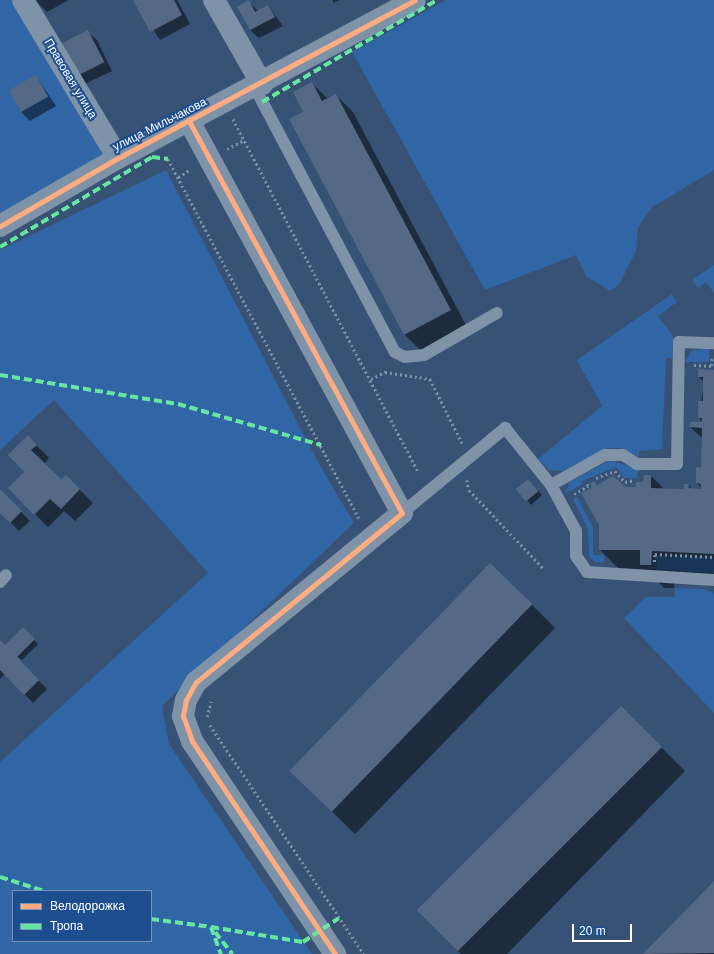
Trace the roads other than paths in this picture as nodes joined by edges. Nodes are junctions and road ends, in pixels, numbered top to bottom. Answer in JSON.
{"nodes":[{"id":1,"x":23,"y":0,"type":"edge"},
{"id":2,"x":214,"y":0,"type":"edge"},
{"id":3,"x":415,"y":0,"type":"edge"},
{"id":4,"x":258,"y":86,"type":"junction"},
{"id":5,"x":189,"y":121,"type":"junction"},
{"id":6,"x":118,"y":158,"type":"junction"},
{"id":7,"x":0,"y":226,"type":"edge"},
{"id":8,"x":496,"y":313,"type":"dead end"},
{"id":9,"x":714,"y":343,"type":"edge"},
{"id":10,"x":551,"y":485,"type":"junction"},
{"id":11,"x":402,"y":513,"type":"junction"},
{"id":12,"x":714,"y":580,"type":"edge"},
{"id":13,"x":335,"y":954,"type":"edge"}],
"edges":[{"from":1,"to":6,"type":"street","name":"Правовая улица"},
{"from":2,"to":4,"type":"street"},
{"from":3,"to":4,"type":"street","name":"улица Мильчакова"},
{"from":4,"to":5,"type":"street","name":"улица Мильчакова"},
{"from":4,"to":8,"type":"lane"},
{"from":5,"to":6,"type":"street","name":"улица Мильчакова"},
{"from":5,"to":11,"type":"street"},
{"from":6,"to":7,"type":"street","name":"улица Мильчакова"},
{"from":9,"to":10,"type":"lane"},
{"from":10,"to":11,"type":"lane"},
{"from":10,"to":12,"type":"lane"},
{"from":11,"to":13,"type":"street"}]}
